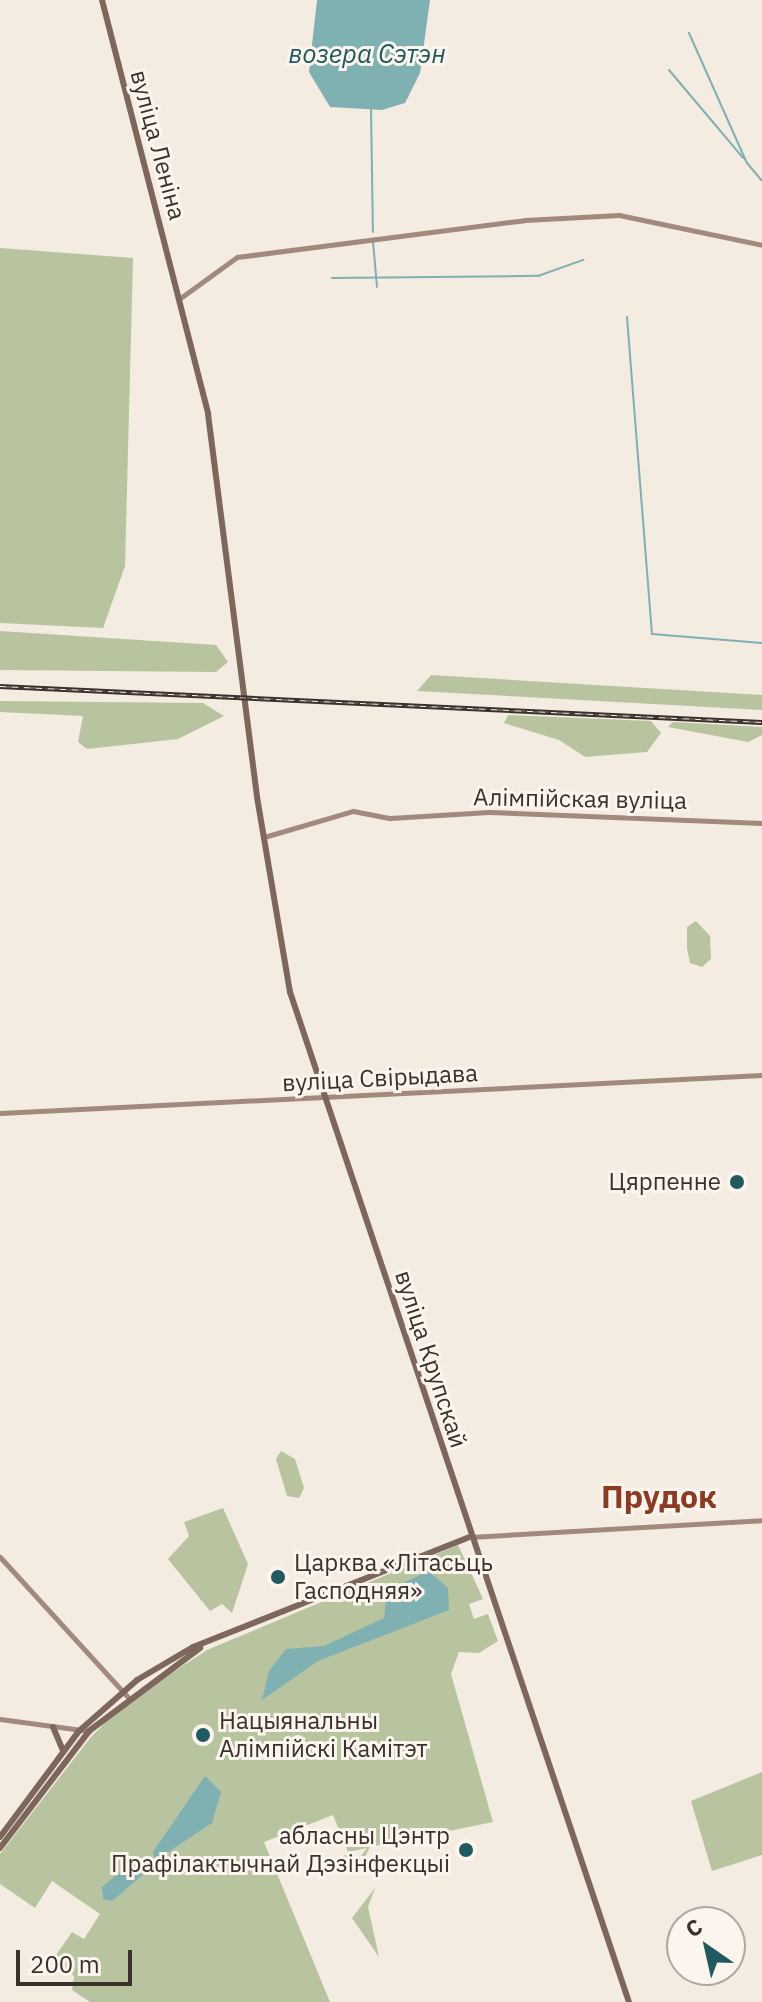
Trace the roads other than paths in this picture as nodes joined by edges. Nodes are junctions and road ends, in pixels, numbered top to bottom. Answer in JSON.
{"nodes":[{"id":1,"x":102,"y":0,"type":"edge"},
{"id":2,"x":762,"y":245,"type":"edge"},
{"id":3,"x":179,"y":299,"type":"junction"},
{"id":4,"x":247,"y":714,"type":"joint"},
{"id":5,"x":762,"y":823,"type":"edge"},
{"id":6,"x":264,"y":837,"type":"junction"},
{"id":7,"x":762,"y":1075,"type":"edge"},
{"id":8,"x":325,"y":1099,"type":"junction"},
{"id":9,"x":0,"y":1113,"type":"edge"},
{"id":10,"x":762,"y":1520,"type":"edge"},
{"id":11,"x":469,"y":1537,"type":"junction"},
{"id":12,"x":0,"y":1557,"type":"edge"},
{"id":13,"x":125,"y":1693,"type":"junction"},
{"id":14,"x":0,"y":1719,"type":"edge"},
{"id":15,"x":53,"y":1727,"type":"junction"},
{"id":16,"x":79,"y":1731,"type":"junction"},
{"id":17,"x":89,"y":1731,"type":"junction"},
{"id":18,"x":63,"y":1753,"type":"junction"},
{"id":19,"x":0,"y":1837,"type":"edge"},
{"id":20,"x":0,"y":1848,"type":"edge"},
{"id":21,"x":629,"y":2002,"type":"edge"}],
"edges":[{"from":1,"to":3,"type":"main road","name":"вуліца Леніна"},
{"from":2,"to":3,"type":"street"},
{"from":3,"to":4,"type":"main road","name":"вуліца Леніна"},
{"from":4,"to":6,"type":"main road","name":"вуліца Крупскай"},
{"from":5,"to":6,"type":"street","name":"Алімпійская вуліца"},
{"from":6,"to":8,"type":"main road","name":"вуліца Крупскай"},
{"from":7,"to":8,"type":"street","name":"вуліца Свірыдава"},
{"from":8,"to":9,"type":"street","name":"вуліца Свірыдава"},
{"from":8,"to":11,"type":"main road","name":"вуліца Крупскай"},
{"from":10,"to":11,"type":"street"},
{"from":11,"to":13,"type":"main road"},
{"from":11,"to":21,"type":"main road","name":"вуліца Крупскай"},
{"from":12,"to":13,"type":"street"},
{"from":13,"to":16,"type":"main road"},
{"from":13,"to":17,"type":"main road"},
{"from":14,"to":15,"type":"street"},
{"from":15,"to":16,"type":"street"},
{"from":15,"to":18,"type":"main road"},
{"from":16,"to":17,"type":"street"},
{"from":16,"to":18,"type":"main road"},
{"from":17,"to":20,"type":"main road"},
{"from":18,"to":19,"type":"main road"}]}
